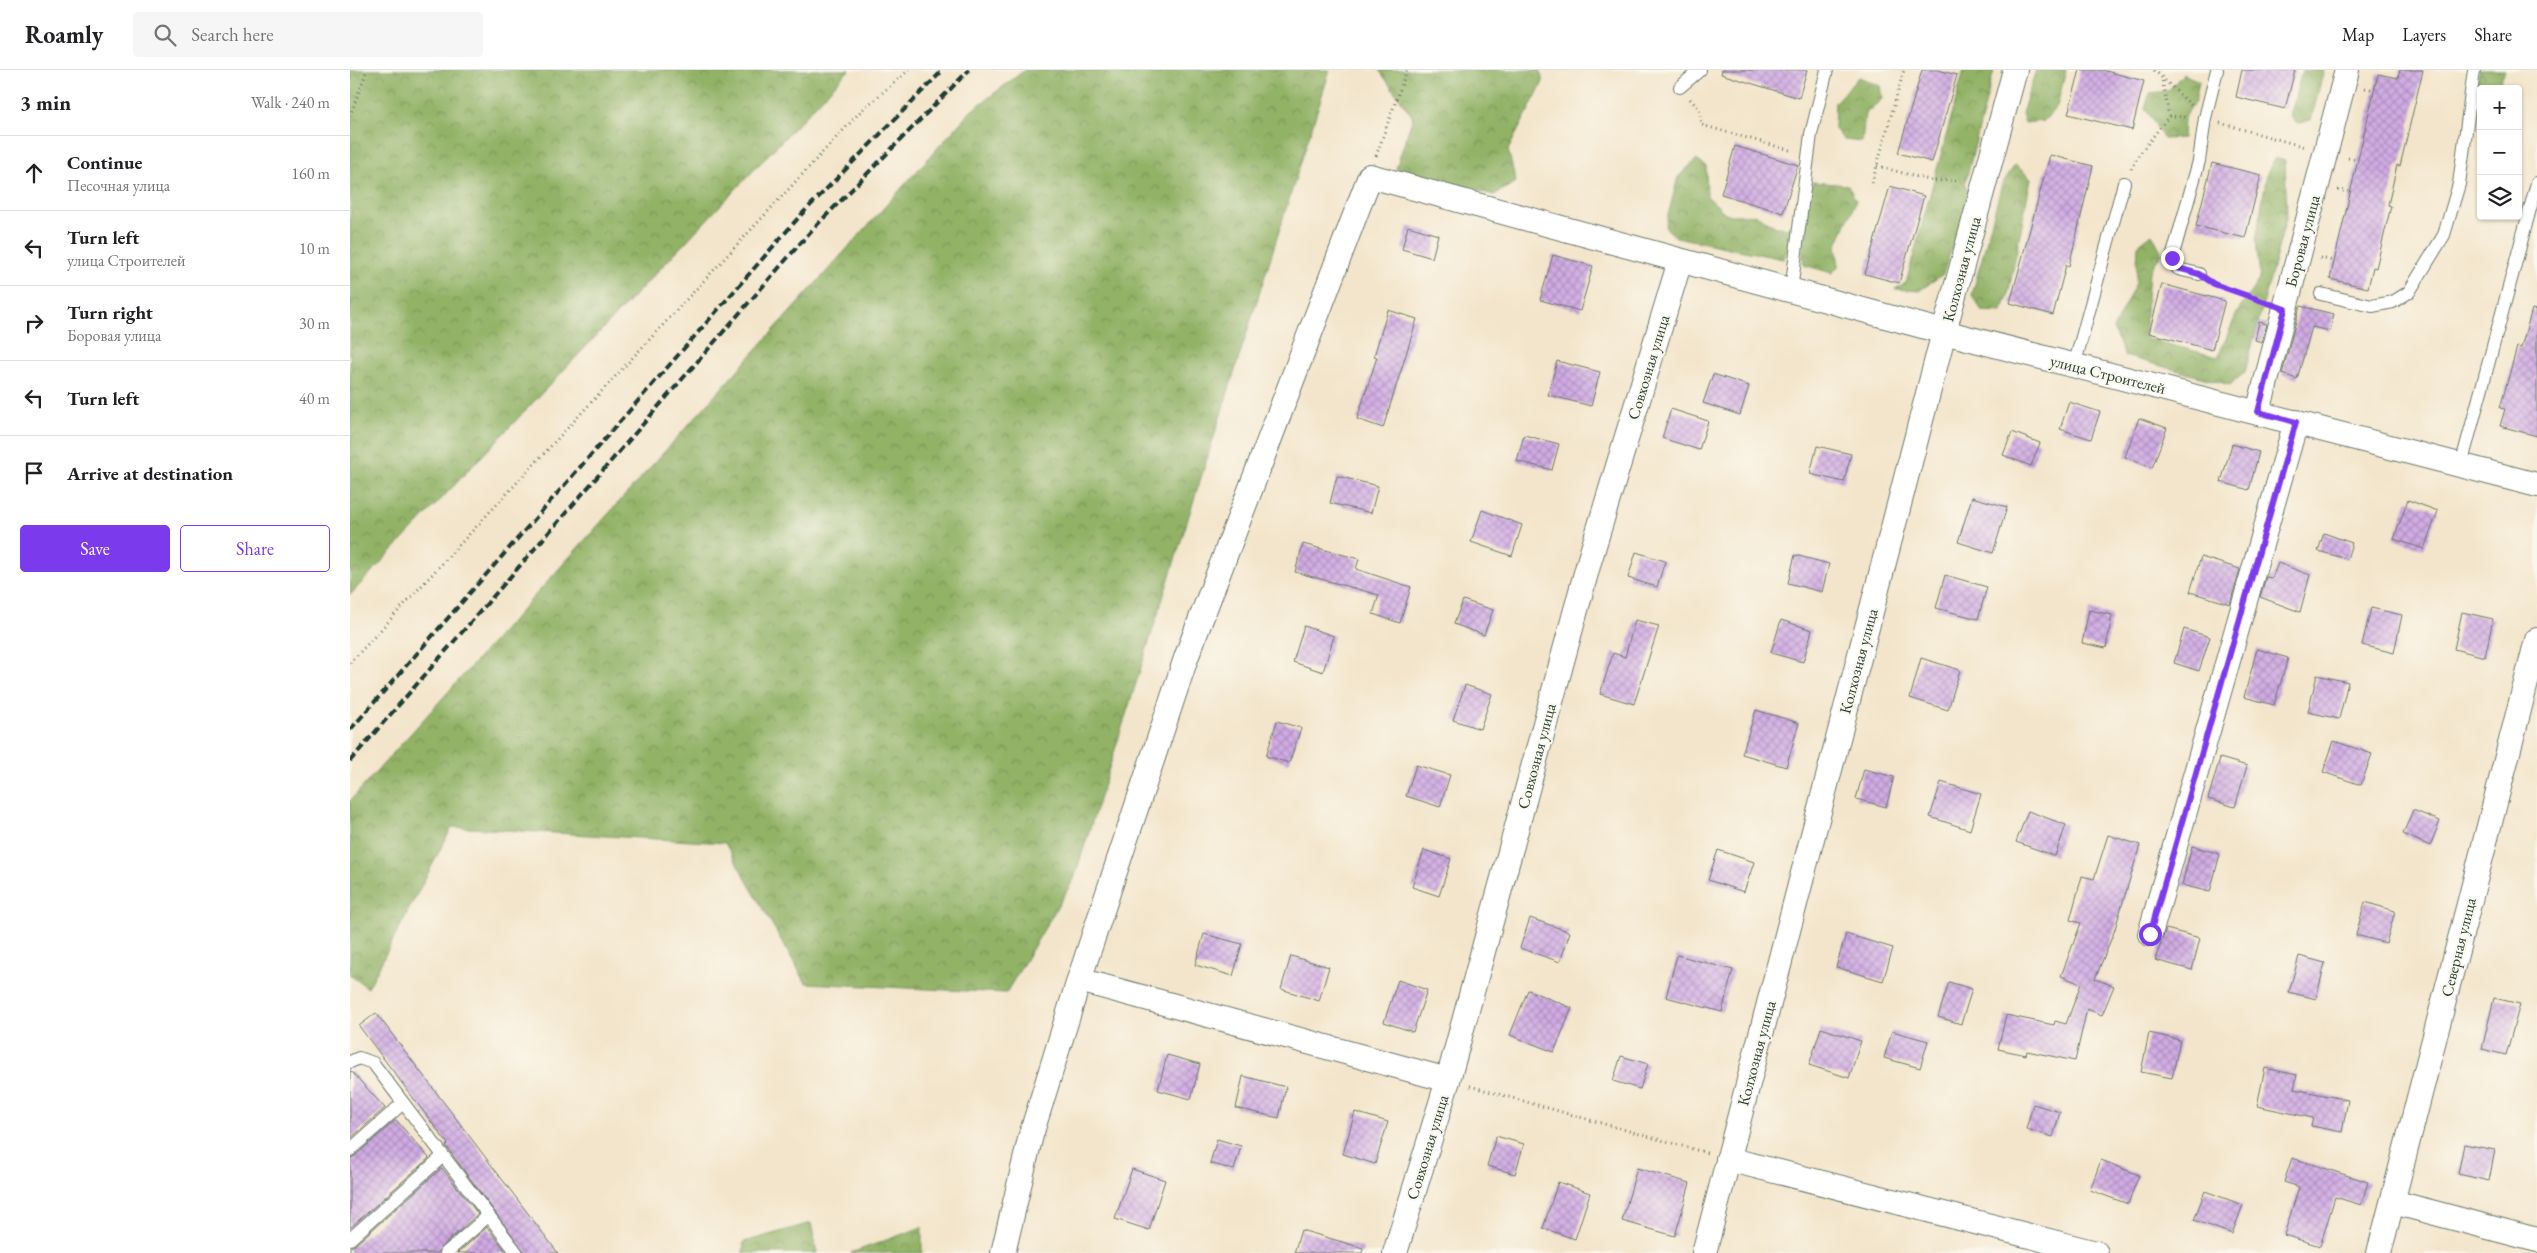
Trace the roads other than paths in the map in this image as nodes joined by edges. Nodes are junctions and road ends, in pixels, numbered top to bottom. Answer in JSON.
{"nodes":[{"id":1,"x":1700,"y":70,"type":"edge"},
{"id":2,"x":1827,"y":70,"type":"edge"},
{"id":3,"x":2015,"y":70,"type":"edge"},
{"id":4,"x":2217,"y":70,"type":"edge"},
{"id":5,"x":2347,"y":70,"type":"edge"},
{"id":6,"x":2474,"y":70,"type":"edge"},
{"id":7,"x":1680,"y":88,"type":"dead end"},
{"id":8,"x":2124,"y":183,"type":"road end"},
{"id":9,"x":2537,"y":184,"type":"edge"},
{"id":10,"x":1680,"y":261,"type":"junction"},
{"id":11,"x":2199,"y":274,"type":"road end"},
{"id":12,"x":1791,"y":291,"type":"junction"},
{"id":13,"x":2321,"y":294,"type":"dead end"},
{"id":14,"x":1944,"y":332,"type":"junction"},
{"id":15,"x":2074,"y":366,"type":"junction"},
{"id":16,"x":2258,"y":412,"type":"junction"},
{"id":17,"x":2296,"y":422,"type":"junction"},
{"id":18,"x":2462,"y":465,"type":"junction"},
{"id":19,"x":2537,"y":484,"type":"edge"},
{"id":20,"x":2537,"y":640,"type":"edge"},
{"id":21,"x":2150,"y":934,"type":"dead end"},
{"id":22,"x":1080,"y":980,"type":"junction"},
{"id":23,"x":350,"y":1062,"type":"edge"},
{"id":24,"x":1448,"y":1080,"type":"junction"},
{"id":25,"x":403,"y":1103,"type":"junction"},
{"id":26,"x":350,"y":1150,"type":"edge"},
{"id":27,"x":443,"y":1156,"type":"junction"},
{"id":28,"x":1728,"y":1158,"type":"junction"},
{"id":29,"x":2393,"y":1202,"type":"junction"},
{"id":30,"x":488,"y":1216,"type":"junction"},
{"id":31,"x":350,"y":1239,"type":"edge"},
{"id":32,"x":2537,"y":1240,"type":"edge"},
{"id":33,"x":2039,"y":1246,"type":"edge"},
{"id":34,"x":446,"y":1253,"type":"edge"},
{"id":35,"x":517,"y":1253,"type":"edge"},
{"id":36,"x":1002,"y":1253,"type":"edge"},
{"id":37,"x":1395,"y":1253,"type":"edge"},
{"id":38,"x":1704,"y":1253,"type":"edge"},
{"id":39,"x":2096,"y":1253,"type":"edge"},
{"id":40,"x":2379,"y":1253,"type":"edge"}],
"edges":[{"from":1,"to":7,"type":"lane"},
{"from":2,"to":12,"type":"lane"},
{"from":3,"to":14,"type":"street","name":"Колхозная улица"},
{"from":4,"to":11,"type":"lane"},
{"from":5,"to":16,"type":"street","name":"Боровая улица"},
{"from":6,"to":13,"type":"lane"},
{"from":8,"to":15,"type":"lane"},
{"from":9,"to":18,"type":"lane"},
{"from":10,"to":12,"type":"street","name":"улица Строителей"},
{"from":10,"to":22,"type":"street","name":"улица Строителей"},
{"from":10,"to":24,"type":"street","name":"Совхозная улица"},
{"from":12,"to":14,"type":"street","name":"улица Строителей"},
{"from":14,"to":15,"type":"street","name":"улица Строителей"},
{"from":14,"to":28,"type":"street","name":"Колхозная улица"},
{"from":15,"to":16,"type":"street","name":"улица Строителей"},
{"from":16,"to":17,"type":"street","name":"улица Строителей"},
{"from":17,"to":18,"type":"street","name":"улица Строителей"},
{"from":17,"to":21,"type":"street"},
{"from":18,"to":19,"type":"street","name":"улица Строителей"},
{"from":20,"to":29,"type":"street","name":"Северная улица"},
{"from":22,"to":24,"type":"street"},
{"from":22,"to":36,"type":"street"},
{"from":23,"to":25,"type":"lane"},
{"from":24,"to":37,"type":"street","name":"Совхозная улица"},
{"from":25,"to":26,"type":"lane"},
{"from":25,"to":27,"type":"lane"},
{"from":27,"to":30,"type":"lane"},
{"from":27,"to":31,"type":"lane"},
{"from":28,"to":33,"type":"street"},
{"from":28,"to":38,"type":"street","name":"Колхозная улица"},
{"from":29,"to":32,"type":"street"},
{"from":29,"to":40,"type":"street","name":"Северная улица"},
{"from":30,"to":34,"type":"lane"},
{"from":30,"to":35,"type":"lane"},
{"from":33,"to":39,"type":"street"}]}
